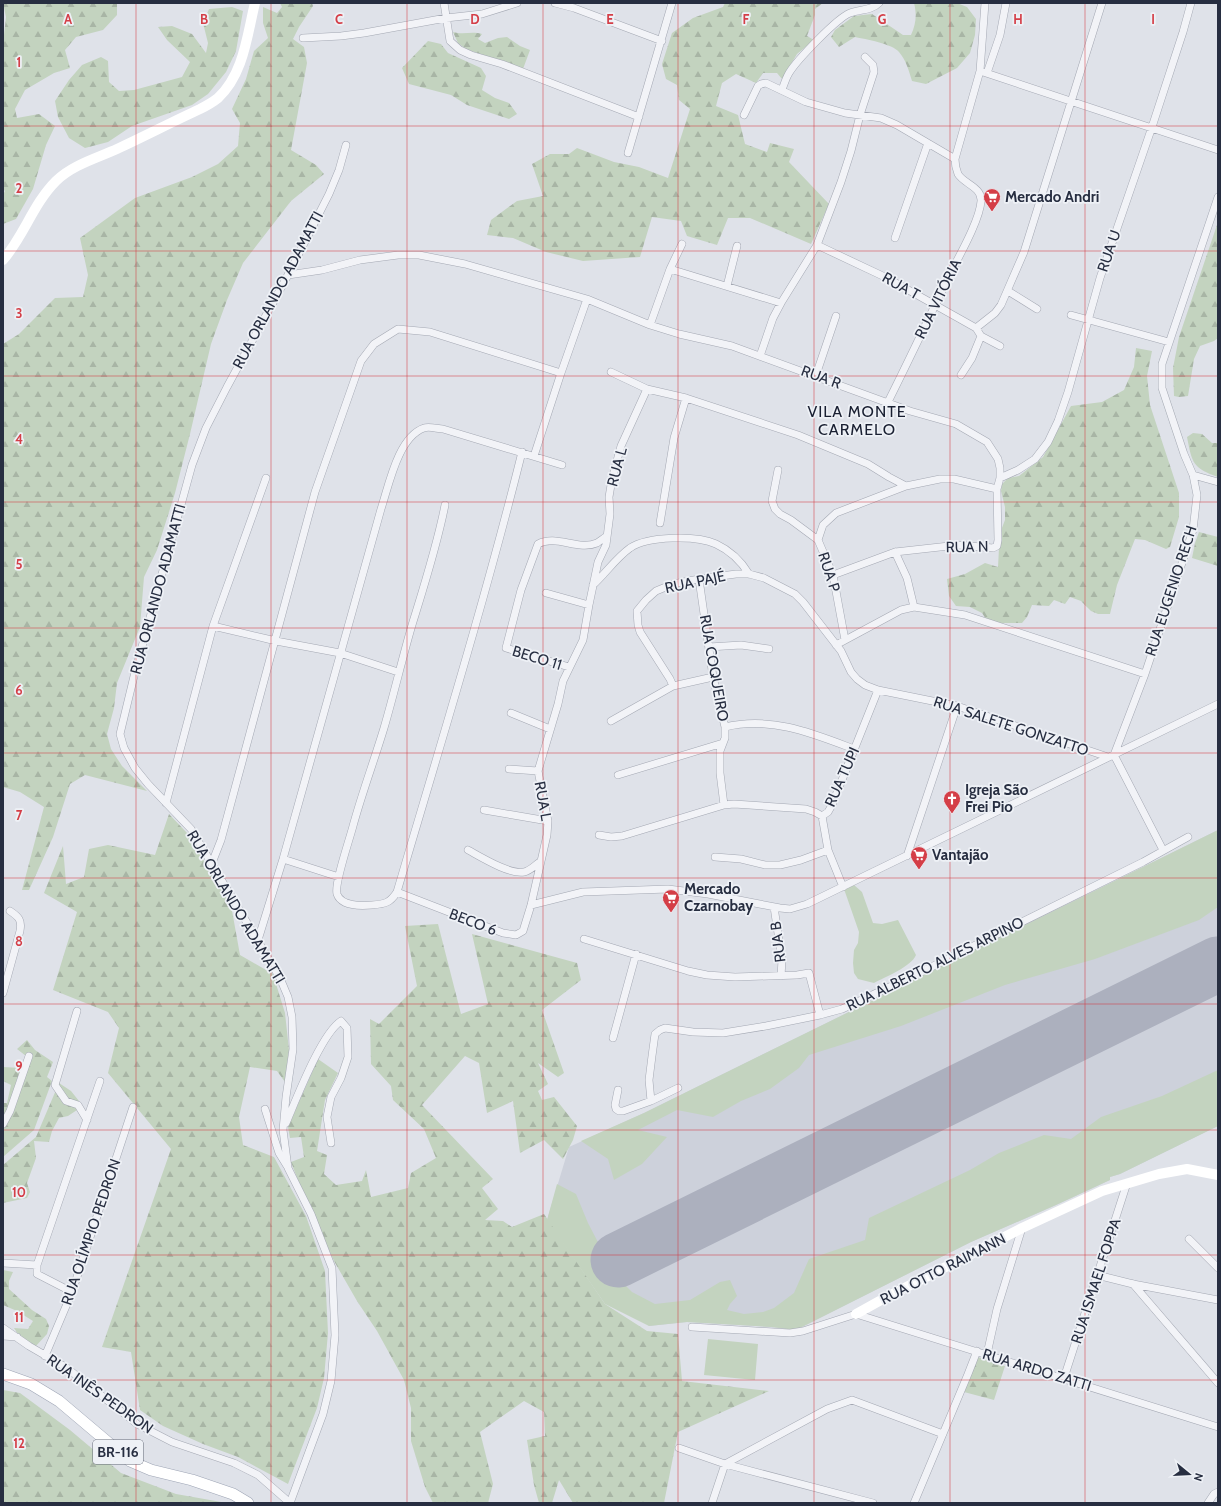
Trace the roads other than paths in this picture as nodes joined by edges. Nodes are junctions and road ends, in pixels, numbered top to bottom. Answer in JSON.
{"nodes":[{"id":1,"x":255,"y":3,"type":"edge"},
{"id":2,"x":444,"y":3,"type":"edge"},
{"id":3,"x":517,"y":3,"type":"edge"},
{"id":4,"x":555,"y":3,"type":"edge"},
{"id":5,"x":672,"y":3,"type":"edge"},
{"id":6,"x":879,"y":3,"type":"edge"},
{"id":7,"x":985,"y":3,"type":"edge"},
{"id":8,"x":1006,"y":3,"type":"edge"},
{"id":9,"x":1102,"y":3,"type":"edge"},
{"id":10,"x":1190,"y":3,"type":"edge"},
{"id":11,"x":446,"y":18,"type":"junction"},
{"id":12,"x":303,"y":38,"type":"dead end"},
{"id":13,"x":662,"y":42,"type":"junction"},
{"id":14,"x":865,"y":57,"type":"dead end"},
{"id":15,"x":984,"y":72,"type":"junction"},
{"id":16,"x":782,"y":90,"type":"junction"},
{"id":17,"x":1072,"y":101,"type":"junction"},
{"id":18,"x":744,"y":115,"type":"dead end"},
{"id":19,"x":860,"y":115,"type":"junction"},
{"id":20,"x":639,"y":117,"type":"junction"},
{"id":21,"x":1152,"y":127,"type":"junction"},
{"id":22,"x":928,"y":143,"type":"junction"},
{"id":23,"x":346,"y":145,"type":"dead end"},
{"id":24,"x":1218,"y":150,"type":"edge"},
{"id":25,"x":628,"y":153,"type":"dead end"},
{"id":26,"x":955,"y":159,"type":"junction"},
{"id":27,"x":1218,"y":197,"type":"edge"},
{"id":28,"x":895,"y":238,"type":"dead end"},
{"id":29,"x":682,"y":244,"type":"dead end"},
{"id":30,"x":817,"y":245,"type":"junction"},
{"id":31,"x":737,"y":246,"type":"dead end"},
{"id":32,"x":3,"y":260,"type":"edge"},
{"id":33,"x":670,"y":269,"type":"junction"},
{"id":34,"x":288,"y":274,"type":"junction"},
{"id":35,"x":727,"y":286,"type":"junction"},
{"id":36,"x":1008,"y":291,"type":"junction"},
{"id":37,"x":587,"y":299,"type":"junction"},
{"id":38,"x":781,"y":303,"type":"junction"},
{"id":39,"x":935,"y":305,"type":"junction"},
{"id":40,"x":1038,"y":309,"type":"dead end"},
{"id":41,"x":1071,"y":315,"type":"dead end"},
{"id":42,"x":836,"y":316,"type":"dead end"},
{"id":43,"x":1089,"y":321,"type":"junction"},
{"id":44,"x":650,"y":325,"type":"junction"},
{"id":45,"x":976,"y":328,"type":"junction"},
{"id":46,"x":981,"y":336,"type":"junction"},
{"id":47,"x":1169,"y":342,"type":"junction"},
{"id":48,"x":1000,"y":346,"type":"dead end"},
{"id":49,"x":760,"y":356,"type":"junction"},
{"id":50,"x":611,"y":372,"type":"dead end"},
{"id":51,"x":561,"y":373,"type":"junction"},
{"id":52,"x":816,"y":375,"type":"junction"},
{"id":53,"x":961,"y":375,"type":"dead end"},
{"id":54,"x":647,"y":389,"type":"junction"},
{"id":55,"x":686,"y":398,"type":"junction"},
{"id":56,"x":888,"y":402,"type":"junction"},
{"id":57,"x":987,"y":442,"type":"joint"},
{"id":58,"x":522,"y":452,"type":"junction"},
{"id":59,"x":534,"y":456,"type":"junction"},
{"id":60,"x":562,"y":465,"type":"dead end"},
{"id":61,"x":778,"y":470,"type":"dead end"},
{"id":62,"x":1193,"y":475,"type":"junction"},
{"id":63,"x":266,"y":478,"type":"dead end"},
{"id":64,"x":1000,"y":478,"type":"junction"},
{"id":65,"x":1218,"y":482,"type":"edge"},
{"id":66,"x":906,"y":486,"type":"junction"},
{"id":67,"x":997,"y":489,"type":"junction"},
{"id":68,"x":445,"y":505,"type":"dead end"},
{"id":69,"x":660,"y":523,"type":"dead end"},
{"id":70,"x":607,"y":536,"type":"junction"},
{"id":71,"x":818,"y":540,"type":"junction"},
{"id":72,"x":895,"y":552,"type":"junction"},
{"id":73,"x":749,"y":574,"type":"junction"},
{"id":74,"x":833,"y":575,"type":"junction"},
{"id":75,"x":699,"y":579,"type":"junction"},
{"id":76,"x":593,"y":585,"type":"junction"},
{"id":77,"x":546,"y":593,"type":"dead end"},
{"id":78,"x":589,"y":605,"type":"junction"},
{"id":79,"x":914,"y":608,"type":"junction"},
{"id":80,"x":213,"y":626,"type":"junction"},
{"id":81,"x":845,"y":640,"type":"junction"},
{"id":82,"x":276,"y":641,"type":"junction"},
{"id":83,"x":836,"y":645,"type":"junction"},
{"id":84,"x":709,"y":647,"type":"junction"},
{"id":85,"x":769,"y":649,"type":"dead end"},
{"id":86,"x":340,"y":653,"type":"junction"},
{"id":87,"x":569,"y":667,"type":"junction"},
{"id":88,"x":398,"y":672,"type":"junction"},
{"id":89,"x":1145,"y":674,"type":"junction"},
{"id":90,"x":713,"y":677,"type":"junction"},
{"id":91,"x":673,"y":686,"type":"junction"},
{"id":92,"x":878,"y":690,"type":"junction"},
{"id":93,"x":1218,"y":704,"type":"edge"},
{"id":94,"x":957,"y":706,"type":"junction"},
{"id":95,"x":511,"y":713,"type":"dead end"},
{"id":96,"x":611,"y":721,"type":"dead end"},
{"id":97,"x":725,"y":727,"type":"junction"},
{"id":98,"x":550,"y":729,"type":"junction"},
{"id":99,"x":723,"y":743,"type":"junction"},
{"id":100,"x":854,"y":749,"type":"junction"},
{"id":101,"x":1111,"y":756,"type":"junction"},
{"id":102,"x":509,"y":769,"type":"dead end"},
{"id":103,"x":538,"y":771,"type":"junction"},
{"id":104,"x":618,"y":775,"type":"dead end"},
{"id":105,"x":166,"y":803,"type":"junction"},
{"id":106,"x":724,"y":805,"type":"junction"},
{"id":107,"x":484,"y":810,"type":"dead end"},
{"id":108,"x":822,"y":816,"type":"junction"},
{"id":109,"x":548,"y":821,"type":"junction"},
{"id":110,"x":598,"y":835,"type":"dead end"},
{"id":111,"x":1188,"y":837,"type":"dead end"},
{"id":112,"x":468,"y":850,"type":"dead end"},
{"id":113,"x":828,"y":850,"type":"junction"},
{"id":114,"x":1163,"y":850,"type":"junction"},
{"id":115,"x":907,"y":856,"type":"junction"},
{"id":116,"x":715,"y":857,"type":"dead end"},
{"id":117,"x":283,"y":859,"type":"junction"},
{"id":118,"x":540,"y":862,"type":"junction"},
{"id":119,"x":212,"y":863,"type":"junction"},
{"id":120,"x":339,"y":877,"type":"junction"},
{"id":121,"x":843,"y":887,"type":"junction"},
{"id":122,"x":397,"y":892,"type":"junction"},
{"id":123,"x":531,"y":905,"type":"junction"},
{"id":124,"x":774,"y":908,"type":"junction"},
{"id":125,"x":10,"y":911,"type":"dead end"},
{"id":126,"x":584,"y":939,"type":"dead end"},
{"id":127,"x":258,"y":940,"type":"junction"},
{"id":128,"x":636,"y":954,"type":"junction"},
{"id":129,"x":781,"y":976,"type":"junction"},
{"id":130,"x":3,"y":994,"type":"edge"},
{"id":131,"x":77,"y":1012,"type":"dead end"},
{"id":132,"x":820,"y":1015,"type":"junction"},
{"id":133,"x":614,"y":1038,"type":"dead end"},
{"id":134,"x":29,"y":1056,"type":"dead end"},
{"id":135,"x":100,"y":1081,"type":"dead end"},
{"id":136,"x":678,"y":1088,"type":"dead end"},
{"id":137,"x":618,"y":1090,"type":"dead end"},
{"id":138,"x":651,"y":1101,"type":"junction"},
{"id":139,"x":133,"y":1107,"type":"dead end"},
{"id":140,"x":265,"y":1109,"type":"dead end"},
{"id":141,"x":87,"y":1120,"type":"junction"},
{"id":142,"x":3,"y":1124,"type":"edge"},
{"id":143,"x":283,"y":1130,"type":"junction"},
{"id":144,"x":331,"y":1143,"type":"dead end"},
{"id":145,"x":288,"y":1168,"type":"junction"},
{"id":146,"x":1218,"y":1175,"type":"edge"},
{"id":147,"x":1127,"y":1183,"type":"junction"},
{"id":148,"x":1022,"y":1228,"type":"junction"},
{"id":149,"x":1189,"y":1239,"type":"dead end"},
{"id":150,"x":3,"y":1263,"type":"edge"},
{"id":151,"x":37,"y":1265,"type":"junction"},
{"id":152,"x":1218,"y":1268,"type":"edge"},
{"id":153,"x":1097,"y":1275,"type":"junction"},
{"id":154,"x":1133,"y":1284,"type":"junction"},
{"id":155,"x":72,"y":1292,"type":"junction"},
{"id":156,"x":1218,"y":1300,"type":"edge"},
{"id":157,"x":856,"y":1314,"type":"junction"},
{"id":158,"x":692,"y":1327,"type":"dead end"},
{"id":159,"x":3,"y":1328,"type":"edge"},
{"id":160,"x":3,"y":1336,"type":"edge"},
{"id":161,"x":17,"y":1337,"type":"junction"},
{"id":162,"x":977,"y":1352,"type":"junction"},
{"id":163,"x":987,"y":1354,"type":"junction"},
{"id":164,"x":45,"y":1356,"type":"junction"},
{"id":165,"x":3,"y":1374,"type":"edge"},
{"id":166,"x":1064,"y":1378,"type":"junction"},
{"id":167,"x":1218,"y":1383,"type":"edge"},
{"id":168,"x":1218,"y":1427,"type":"edge"},
{"id":169,"x":943,"y":1434,"type":"junction"},
{"id":170,"x":679,"y":1448,"type":"dead end"},
{"id":171,"x":725,"y":1464,"type":"junction"},
{"id":172,"x":1218,"y":1492,"type":"edge"},
{"id":173,"x":248,"y":1503,"type":"edge"},
{"id":174,"x":290,"y":1503,"type":"edge"},
{"id":175,"x":712,"y":1503,"type":"edge"},
{"id":176,"x":873,"y":1503,"type":"edge"},
{"id":177,"x":914,"y":1503,"type":"edge"},
{"id":178,"x":1208,"y":1503,"type":"edge"}],
"edges":[{"from":1,"to":32,"type":"street"},
{"from":2,"to":11,"type":"street"},
{"from":3,"to":11,"type":"street"},
{"from":4,"to":13,"type":"street"},
{"from":5,"to":13,"type":"street"},
{"from":6,"to":16,"type":"street"},
{"from":7,"to":15,"type":"street"},
{"from":8,"to":15,"type":"street"},
{"from":9,"to":17,"type":"street"},
{"from":10,"to":21,"type":"street","name":"RUA U"},
{"from":11,"to":12,"type":"street"},
{"from":11,"to":20,"type":"street"},
{"from":13,"to":20,"type":"street"},
{"from":14,"to":19,"type":"street"},
{"from":15,"to":17,"type":"street"},
{"from":15,"to":26,"type":"street"},
{"from":16,"to":18,"type":"street"},
{"from":16,"to":19,"type":"street"},
{"from":17,"to":21,"type":"street"},
{"from":17,"to":36,"type":"street"},
{"from":19,"to":22,"type":"street"},
{"from":19,"to":30,"type":"street"},
{"from":20,"to":25,"type":"street"},
{"from":21,"to":24,"type":"street"},
{"from":21,"to":43,"type":"street","name":"RUA U"},
{"from":22,"to":26,"type":"street"},
{"from":22,"to":28,"type":"street"},
{"from":23,"to":34,"type":"street","name":"RUA ORLANDO ADAMATTI"},
{"from":26,"to":39,"type":"street","name":"RUA VITÓRIA"},
{"from":27,"to":47,"type":"street","name":"RUA EUGENIO RECH"},
{"from":29,"to":33,"type":"street"},
{"from":30,"to":38,"type":"street"},
{"from":30,"to":39,"type":"street","name":"RUA T"},
{"from":31,"to":35,"type":"street"},
{"from":33,"to":35,"type":"street"},
{"from":33,"to":44,"type":"street"},
{"from":34,"to":37,"type":"street","name":"RUA R"},
{"from":34,"to":105,"type":"street","name":"RUA ORLANDO ADAMATTI"},
{"from":35,"to":38,"type":"street"},
{"from":36,"to":40,"type":"street"},
{"from":36,"to":45,"type":"street"},
{"from":37,"to":44,"type":"street","name":"RUA R"},
{"from":37,"to":51,"type":"street"},
{"from":38,"to":49,"type":"street"},
{"from":39,"to":45,"type":"street","name":"RUA T"},
{"from":39,"to":56,"type":"street","name":"RUA VITÓRIA"},
{"from":41,"to":43,"type":"street"},
{"from":42,"to":52,"type":"street"},
{"from":43,"to":47,"type":"street"},
{"from":43,"to":64,"type":"street","name":"RUA U"},
{"from":44,"to":49,"type":"street","name":"RUA R"},
{"from":45,"to":46,"type":"street","name":"RUA T"},
{"from":46,"to":48,"type":"street"},
{"from":46,"to":53,"type":"street"},
{"from":47,"to":62,"type":"street","name":"RUA EUGENIO RECH"},
{"from":49,"to":52,"type":"street","name":"RUA R"},
{"from":50,"to":54,"type":"street"},
{"from":51,"to":59,"type":"street"},
{"from":51,"to":82,"type":"street"},
{"from":52,"to":56,"type":"street","name":"RUA R"},
{"from":54,"to":55,"type":"street"},
{"from":54,"to":70,"type":"street","name":"RUA L"},
{"from":55,"to":66,"type":"street"},
{"from":55,"to":69,"type":"street"},
{"from":56,"to":57,"type":"street","name":"RUA R"},
{"from":57,"to":64,"type":"street","name":"RUA N"},
{"from":58,"to":59,"type":"street"},
{"from":58,"to":86,"type":"street"},
{"from":58,"to":122,"type":"street"},
{"from":59,"to":60,"type":"street"},
{"from":61,"to":71,"type":"street"},
{"from":62,"to":65,"type":"street"},
{"from":62,"to":89,"type":"street","name":"RUA EUGENIO RECH"},
{"from":63,"to":80,"type":"street"},
{"from":64,"to":67,"type":"street","name":"RUA N"},
{"from":66,"to":67,"type":"street"},
{"from":66,"to":71,"type":"street","name":"RUA P"},
{"from":67,"to":72,"type":"street","name":"RUA N"},
{"from":68,"to":88,"type":"street"},
{"from":70,"to":76,"type":"street","name":"RUA L"},
{"from":70,"to":87,"type":"street","name":"BECO 11"},
{"from":71,"to":74,"type":"street","name":"RUA P"},
{"from":72,"to":74,"type":"street","name":"RUA N"},
{"from":72,"to":79,"type":"street"},
{"from":73,"to":75,"type":"street","name":"RUA PAJÉ"},
{"from":73,"to":76,"type":"street"},
{"from":73,"to":83,"type":"street","name":"RUA SALETE GONZATTO"},
{"from":74,"to":81,"type":"street","name":"RUA P"},
{"from":75,"to":84,"type":"street","name":"RUA COQUEIRO"},
{"from":75,"to":91,"type":"street","name":"RUA PAJÉ"},
{"from":76,"to":78,"type":"street","name":"RUA L"},
{"from":77,"to":78,"type":"street"},
{"from":78,"to":87,"type":"street","name":"RUA L"},
{"from":79,"to":81,"type":"street"},
{"from":79,"to":89,"type":"street"},
{"from":80,"to":82,"type":"street"},
{"from":80,"to":105,"type":"street"},
{"from":81,"to":83,"type":"street"},
{"from":82,"to":86,"type":"street"},
{"from":82,"to":119,"type":"street"},
{"from":83,"to":92,"type":"street","name":"RUA SALETE GONZATTO"},
{"from":84,"to":85,"type":"street"},
{"from":84,"to":90,"type":"street","name":"RUA COQUEIRO"},
{"from":86,"to":88,"type":"street"},
{"from":86,"to":117,"type":"street"},
{"from":87,"to":98,"type":"street","name":"RUA L"},
{"from":88,"to":120,"type":"street"},
{"from":89,"to":101,"type":"street","name":"RUA EUGENIO RECH"},
{"from":90,"to":91,"type":"street"},
{"from":90,"to":97,"type":"street","name":"RUA COQUEIRO"},
{"from":91,"to":96,"type":"street"},
{"from":92,"to":94,"type":"street","name":"RUA SALETE GONZATTO"},
{"from":92,"to":100,"type":"street","name":"RUA TUPI"},
{"from":93,"to":101,"type":"street"},
{"from":94,"to":101,"type":"street","name":"RUA SALETE GONZATTO"},
{"from":94,"to":115,"type":"street"},
{"from":95,"to":98,"type":"street"},
{"from":97,"to":99,"type":"street","name":"RUA COQUEIRO"},
{"from":97,"to":100,"type":"street"},
{"from":98,"to":103,"type":"street","name":"RUA L"},
{"from":99,"to":104,"type":"street"},
{"from":99,"to":106,"type":"street","name":"RUA COQUEIRO"},
{"from":100,"to":108,"type":"street","name":"RUA TUPI"},
{"from":101,"to":114,"type":"street"},
{"from":101,"to":115,"type":"street"},
{"from":102,"to":103,"type":"street"},
{"from":103,"to":109,"type":"street","name":"RUA L"},
{"from":105,"to":119,"type":"street","name":"RUA ORLANDO ADAMATTI"},
{"from":106,"to":108,"type":"street"},
{"from":106,"to":110,"type":"street"},
{"from":107,"to":109,"type":"street"},
{"from":108,"to":113,"type":"street","name":"RUA TUPI"},
{"from":109,"to":118,"type":"street","name":"RUA L"},
{"from":111,"to":114,"type":"street","name":"RUA ALBERTO ALVES ARPINO"},
{"from":112,"to":118,"type":"street"},
{"from":113,"to":116,"type":"street"},
{"from":113,"to":121,"type":"street","name":"RUA TUPI"},
{"from":114,"to":132,"type":"street","name":"RUA ALBERTO ALVES ARPINO"},
{"from":115,"to":121,"type":"street"},
{"from":117,"to":120,"type":"street"},
{"from":117,"to":127,"type":"street"},
{"from":118,"to":123,"type":"street","name":"RUA L"},
{"from":119,"to":127,"type":"street","name":"RUA ORLANDO ADAMATTI"},
{"from":120,"to":122,"type":"street"},
{"from":121,"to":124,"type":"street"},
{"from":122,"to":123,"type":"street","name":"BECO 6"},
{"from":123,"to":124,"type":"street"},
{"from":124,"to":129,"type":"street","name":"RUA B"},
{"from":125,"to":130,"type":"street"},
{"from":126,"to":128,"type":"street"},
{"from":127,"to":143,"type":"street","name":"RUA ORLANDO ADAMATTI"},
{"from":128,"to":129,"type":"street"},
{"from":128,"to":133,"type":"street"},
{"from":129,"to":132,"type":"street"},
{"from":131,"to":141,"type":"street"},
{"from":132,"to":138,"type":"street","name":"RUA ALBERTO ALVES ARPINO"},
{"from":134,"to":142,"type":"street"},
{"from":135,"to":141,"type":"street"},
{"from":136,"to":138,"type":"street"},
{"from":137,"to":138,"type":"street"},
{"from":139,"to":155,"type":"street","name":"RUA OLÍMPIO PEDRON"},
{"from":140,"to":145,"type":"street"},
{"from":141,"to":151,"type":"street"},
{"from":143,"to":144,"type":"street"},
{"from":143,"to":145,"type":"street","name":"RUA ORLANDO ADAMATTI"},
{"from":145,"to":174,"type":"street","name":"RUA ORLANDO ADAMATTI"},
{"from":146,"to":147,"type":"street","name":"RUA OTTO RAIMANN"},
{"from":147,"to":148,"type":"street","name":"RUA OTTO RAIMANN"},
{"from":147,"to":153,"type":"street","name":"RUA ISMAEL FOPPA"},
{"from":148,"to":157,"type":"street","name":"RUA OTTO RAIMANN"},
{"from":148,"to":163,"type":"street"},
{"from":149,"to":152,"type":"street"},
{"from":150,"to":151,"type":"street"},
{"from":151,"to":155,"type":"street"},
{"from":153,"to":154,"type":"street"},
{"from":153,"to":166,"type":"street","name":"RUA ISMAEL FOPPA"},
{"from":154,"to":156,"type":"street"},
{"from":154,"to":167,"type":"street"},
{"from":155,"to":164,"type":"street","name":"RUA OLÍMPIO PEDRON"},
{"from":157,"to":158,"type":"street","name":"RUA OTTO RAIMANN"},
{"from":157,"to":162,"type":"street","name":"RUA ARDO ZATTI"},
{"from":159,"to":161,"type":"street","name":"RUA INÊS PEDRON"},
{"from":160,"to":161,"type":"street"},
{"from":161,"to":164,"type":"street","name":"RUA INÊS PEDRON"},
{"from":162,"to":163,"type":"street","name":"RUA ARDO ZATTI"},
{"from":162,"to":169,"type":"street"},
{"from":163,"to":166,"type":"street","name":"RUA ARDO ZATTI"},
{"from":164,"to":174,"type":"street","name":"RUA INÊS PEDRON"},
{"from":165,"to":173,"type":"main road","number":"BR-116"},
{"from":166,"to":168,"type":"street","name":"RUA ARDO ZATTI"},
{"from":169,"to":171,"type":"street"},
{"from":169,"to":177,"type":"street"},
{"from":170,"to":171,"type":"street"},
{"from":171,"to":175,"type":"street"},
{"from":171,"to":176,"type":"street"},
{"from":172,"to":178,"type":"street"}]}
